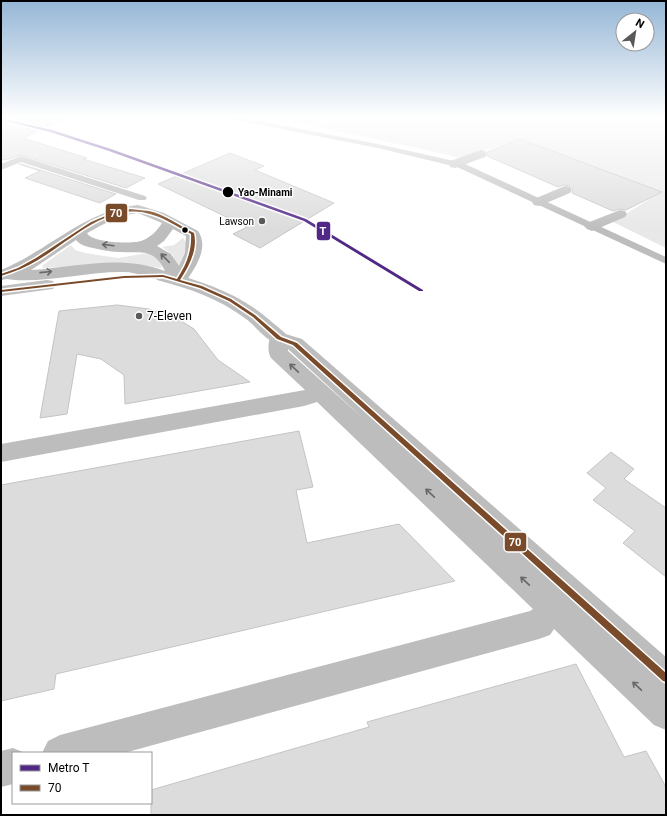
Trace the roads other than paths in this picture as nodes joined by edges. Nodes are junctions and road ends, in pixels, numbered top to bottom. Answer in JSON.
{"nodes":[{"id":1,"x":417,"y":155,"type":"edge"},
{"id":2,"x":478,"y":155,"type":"edge"},
{"id":3,"x":455,"y":164,"type":"junction"},
{"id":4,"x":1,"y":167,"type":"edge"},
{"id":5,"x":565,"y":190,"type":"dead end"},
{"id":6,"x":142,"y":198,"type":"dead end"},
{"id":7,"x":540,"y":202,"type":"junction"},
{"id":8,"x":620,"y":214,"type":"dead end"},
{"id":9,"x":170,"y":222,"type":"junction"},
{"id":10,"x":592,"y":226,"type":"junction"},
{"id":11,"x":79,"y":231,"type":"junction"},
{"id":12,"x":143,"y":246,"type":"junction"},
{"id":13,"x":666,"y":261,"type":"edge"},
{"id":14,"x":4,"y":274,"type":"edge"},
{"id":15,"x":170,"y":278,"type":"junction"},
{"id":16,"x":1,"y":291,"type":"edge"},
{"id":17,"x":279,"y":338,"type":"junction"},
{"id":18,"x":321,"y":393,"type":"junction"},
{"id":19,"x":1,"y":453,"type":"edge"},
{"id":20,"x":561,"y":599,"type":"junction"},
{"id":21,"x":666,"y":678,"type":"edge"},
{"id":22,"x":666,"y":712,"type":"edge"},
{"id":23,"x":64,"y":752,"type":"edge"},
{"id":24,"x":12,"y":766,"type":"edge"},
{"id":25,"x":1,"y":769,"type":"edge"}],
"edges":[{"from":1,"to":3,"type":"lane"},
{"from":2,"to":3,"type":"street"},
{"from":3,"to":7,"type":"lane"},
{"from":4,"to":6,"type":"lane"},
{"from":5,"to":7,"type":"street"},
{"from":7,"to":10,"type":"lane"},
{"from":8,"to":10,"type":"street"},
{"from":9,"to":11,"type":"street"},
{"from":9,"to":12,"type":"street"},
{"from":9,"to":15,"type":"street"},
{"from":10,"to":13,"type":"lane"},
{"from":12,"to":11,"type":"street","one_way":true},
{"from":11,"to":14,"type":"street"},
{"from":15,"to":12,"type":"street","one_way":true},
{"from":14,"to":15,"type":"street","one_way":true},
{"from":15,"to":16,"type":"street"},
{"from":15,"to":17,"type":"street"},
{"from":18,"to":17,"type":"street","one_way":true},
{"from":17,"to":20,"type":"street"},
{"from":18,"to":19,"type":"street"},
{"from":20,"to":18,"type":"street","one_way":true},
{"from":20,"to":21,"type":"street"},
{"from":22,"to":20,"type":"street","one_way":true},
{"from":20,"to":23,"type":"street"},
{"from":24,"to":25,"type":"street"}]}
